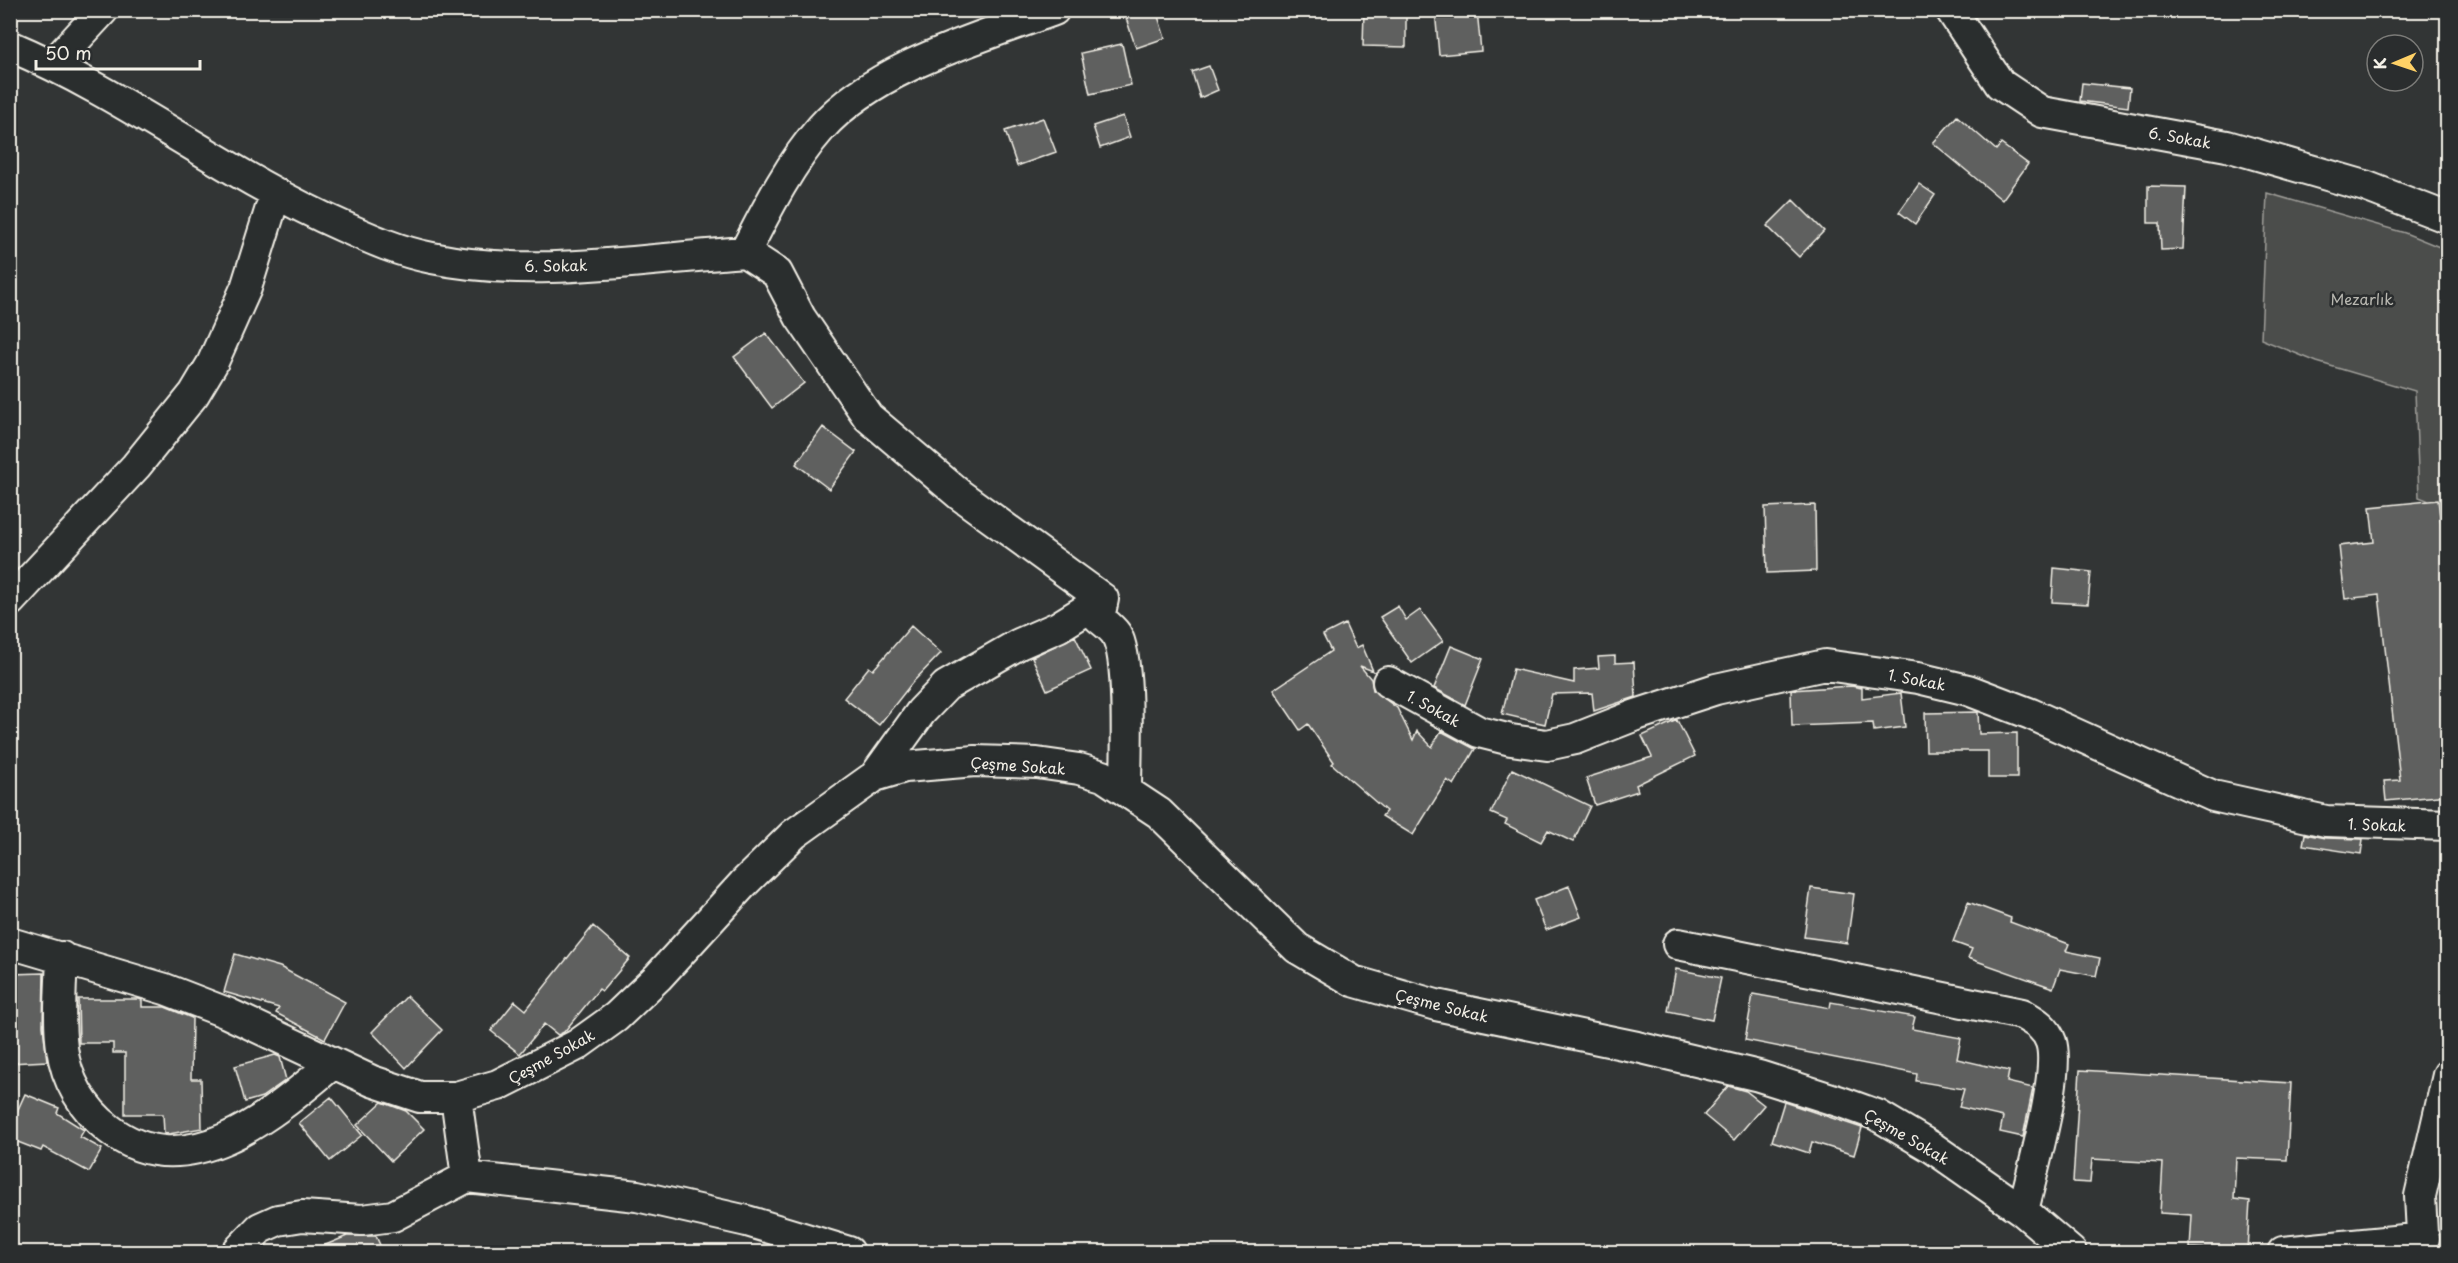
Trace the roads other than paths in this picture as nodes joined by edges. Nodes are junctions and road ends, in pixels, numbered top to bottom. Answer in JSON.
{"nodes":[{"id":1,"x":103,"y":10,"type":"edge"},
{"id":2,"x":1054,"y":10,"type":"edge"},
{"id":3,"x":1951,"y":10,"type":"edge"},
{"id":4,"x":10,"y":46,"type":"edge"},
{"id":5,"x":53,"y":63,"type":"junction"},
{"id":6,"x":276,"y":195,"type":"junction"},
{"id":7,"x":2448,"y":218,"type":"edge"},
{"id":8,"x":745,"y":252,"type":"junction"},
{"id":9,"x":1103,"y":599,"type":"junction"},
{"id":10,"x":10,"y":602,"type":"edge"},
{"id":11,"x":1388,"y":682,"type":"dead end"},
{"id":12,"x":874,"y":776,"type":"junction"},
{"id":13,"x":1126,"y":789,"type":"junction"},
{"id":14,"x":2448,"y":825,"type":"edge"},
{"id":15,"x":10,"y":943,"type":"edge"},
{"id":16,"x":1678,"y":944,"type":"dead end"},
{"id":17,"x":62,"y":957,"type":"junction"},
{"id":18,"x":332,"y":1064,"type":"junction"},
{"id":19,"x":2448,"y":1075,"type":"edge"},
{"id":20,"x":456,"y":1097,"type":"junction"},
{"id":21,"x":467,"y":1177,"type":"junction"},
{"id":22,"x":2023,"y":1210,"type":"junction"},
{"id":23,"x":2424,"y":1245,"type":"edge"},
{"id":24,"x":237,"y":1252,"type":"edge"},
{"id":25,"x":849,"y":1252,"type":"edge"},
{"id":26,"x":2071,"y":1252,"type":"edge"},
{"id":27,"x":2283,"y":1252,"type":"edge"}],
"edges":[{"from":1,"to":5,"type":"street"},
{"from":2,"to":8,"type":"street"},
{"from":3,"to":7,"type":"street","name":"6. Sokak"},
{"from":4,"to":5,"type":"street","name":"6. Sokak"},
{"from":5,"to":6,"type":"street","name":"6. Sokak"},
{"from":6,"to":8,"type":"street","name":"6. Sokak"},
{"from":6,"to":10,"type":"street"},
{"from":8,"to":9,"type":"street"},
{"from":9,"to":12,"type":"street"},
{"from":9,"to":13,"type":"street"},
{"from":11,"to":14,"type":"street","name":"1. Sokak"},
{"from":12,"to":13,"type":"street","name":"Çeşme Sokak"},
{"from":12,"to":20,"type":"street","name":"Çeşme Sokak"},
{"from":13,"to":22,"type":"street","name":"Çeşme Sokak"},
{"from":15,"to":17,"type":"street","name":"Çeşme Sokak"},
{"from":16,"to":22,"type":"street"},
{"from":17,"to":18,"type":"street","name":"Çeşme Sokak"},
{"from":17,"to":18,"type":"street"},
{"from":18,"to":20,"type":"street","name":"Çeşme Sokak"},
{"from":19,"to":23,"type":"street"},
{"from":20,"to":21,"type":"street"},
{"from":21,"to":24,"type":"street"},
{"from":21,"to":25,"type":"street"},
{"from":22,"to":26,"type":"street","name":"Çeşme Sokak"},
{"from":23,"to":27,"type":"street"}]}
